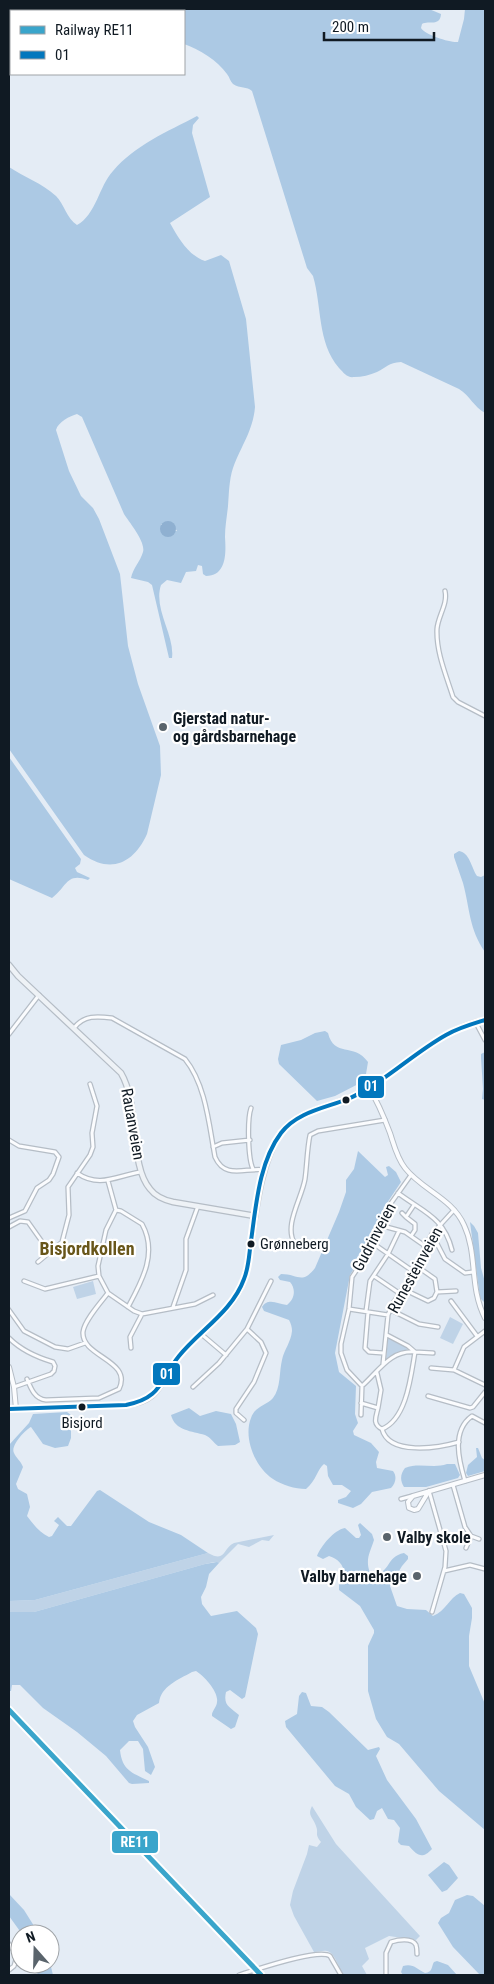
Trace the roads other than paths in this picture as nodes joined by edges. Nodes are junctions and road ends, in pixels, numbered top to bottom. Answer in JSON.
{"nodes":[{"id":1,"x":445,"y":591,"type":"dead end"},
{"id":2,"x":485,"y":716,"type":"edge"},
{"id":3,"x":9,"y":965,"type":"edge"},
{"id":4,"x":39,"y":995,"type":"junction"},
{"id":5,"x":485,"y":1020,"type":"edge"},
{"id":6,"x":475,"y":1022,"type":"junction"},
{"id":7,"x":74,"y":1028,"type":"junction"},
{"id":8,"x":9,"y":1034,"type":"edge"},
{"id":9,"x":485,"y":1040,"type":"edge"},
{"id":10,"x":90,"y":1084,"type":"dead end"},
{"id":11,"x":369,"y":1088,"type":"junction"},
{"id":12,"x":251,"y":1108,"type":"dead end"},
{"id":13,"x":385,"y":1120,"type":"junction"},
{"id":14,"x":9,"y":1140,"type":"edge"},
{"id":15,"x":250,"y":1140,"type":"junction"},
{"id":16,"x":213,"y":1147,"type":"junction"},
{"id":17,"x":253,"y":1169,"type":"junction"},
{"id":18,"x":265,"y":1170,"type":"junction"},
{"id":19,"x":141,"y":1172,"type":"junction"},
{"id":20,"x":77,"y":1173,"type":"junction"},
{"id":21,"x":411,"y":1175,"type":"junction"},
{"id":22,"x":108,"y":1181,"type":"junction"},
{"id":23,"x":398,"y":1193,"type":"junction"},
{"id":24,"x":414,"y":1205,"type":"junction"},
{"id":25,"x":198,"y":1206,"type":"junction"},
{"id":26,"x":116,"y":1210,"type":"junction"},
{"id":27,"x":454,"y":1210,"type":"junction"},
{"id":28,"x":402,"y":1214,"type":"dead end"},
{"id":29,"x":256,"y":1216,"type":"junction"},
{"id":30,"x":406,"y":1217,"type":"junction"},
{"id":31,"x":9,"y":1218,"type":"edge"},
{"id":32,"x":440,"y":1223,"type":"junction"},
{"id":33,"x":9,"y":1226,"type":"edge"},
{"id":34,"x":383,"y":1226,"type":"junction"},
{"id":35,"x":398,"y":1231,"type":"junction"},
{"id":36,"x":432,"y":1234,"type":"junction"},
{"id":37,"x":411,"y":1236,"type":"junction"},
{"id":38,"x":295,"y":1244,"type":"dead end"},
{"id":39,"x":374,"y":1244,"type":"junction"},
{"id":40,"x":425,"y":1246,"type":"junction"},
{"id":41,"x":452,"y":1250,"type":"dead end"},
{"id":42,"x":50,"y":1253,"type":"junction"},
{"id":43,"x":388,"y":1254,"type":"junction"},
{"id":44,"x":38,"y":1262,"type":"dead end"},
{"id":45,"x":418,"y":1266,"type":"junction"},
{"id":46,"x":414,"y":1272,"type":"junction"},
{"id":47,"x":473,"y":1272,"type":"junction"},
{"id":48,"x":99,"y":1276,"type":"junction"},
{"id":49,"x":374,"y":1276,"type":"junction"},
{"id":50,"x":271,"y":1281,"type":"dead end"},
{"id":51,"x":24,"y":1282,"type":"dead end"},
{"id":52,"x":404,"y":1289,"type":"junction"},
{"id":53,"x":456,"y":1291,"type":"dead end"},
{"id":54,"x":437,"y":1292,"type":"junction"},
{"id":55,"x":108,"y":1293,"type":"junction"},
{"id":56,"x":399,"y":1293,"type":"junction"},
{"id":57,"x":213,"y":1295,"type":"dead end"},
{"id":58,"x":451,"y":1301,"type":"dead end"},
{"id":59,"x":128,"y":1306,"type":"junction"},
{"id":60,"x":173,"y":1307,"type":"junction"},
{"id":61,"x":349,"y":1309,"type":"junction"},
{"id":62,"x":9,"y":1310,"type":"edge"},
{"id":63,"x":391,"y":1310,"type":"junction"},
{"id":64,"x":367,"y":1312,"type":"junction"},
{"id":65,"x":142,"y":1314,"type":"junction"},
{"id":66,"x":388,"y":1315,"type":"junction"},
{"id":67,"x":485,"y":1318,"type":"edge"},
{"id":68,"x":438,"y":1327,"type":"dead end"},
{"id":69,"x":247,"y":1329,"type":"junction"},
{"id":70,"x":485,"y":1331,"type":"edge"},
{"id":71,"x":200,"y":1333,"type":"junction"},
{"id":72,"x":386,"y":1335,"type":"junction"},
{"id":73,"x":477,"y":1336,"type":"junction"},
{"id":74,"x":9,"y":1338,"type":"edge"},
{"id":75,"x":85,"y":1343,"type":"junction"},
{"id":76,"x":131,"y":1348,"type":"dead end"},
{"id":77,"x":415,"y":1352,"type":"junction"},
{"id":78,"x":383,"y":1353,"type":"junction"},
{"id":79,"x":433,"y":1353,"type":"dead end"},
{"id":80,"x":226,"y":1355,"type":"junction"},
{"id":81,"x":383,"y":1365,"type":"junction"},
{"id":82,"x":9,"y":1367,"type":"edge"},
{"id":83,"x":431,"y":1368,"type":"dead end"},
{"id":84,"x":454,"y":1370,"type":"junction"},
{"id":85,"x":377,"y":1373,"type":"junction"},
{"id":86,"x":10,"y":1378,"type":"edge"},
{"id":87,"x":28,"y":1381,"type":"junction"},
{"id":88,"x":485,"y":1385,"type":"edge"},
{"id":89,"x":362,"y":1386,"type":"junction"},
{"id":90,"x":14,"y":1387,"type":"junction"},
{"id":91,"x":193,"y":1387,"type":"dead end"},
{"id":92,"x":485,"y":1392,"type":"edge"},
{"id":93,"x":428,"y":1396,"type":"dead end"},
{"id":94,"x":361,"y":1403,"type":"junction"},
{"id":95,"x":378,"y":1408,"type":"junction"},
{"id":96,"x":16,"y":1409,"type":"junction"},
{"id":97,"x":9,"y":1410,"type":"edge"},
{"id":98,"x":361,"y":1415,"type":"dead end"},
{"id":99,"x":244,"y":1420,"type":"dead end"},
{"id":100,"x":485,"y":1423,"type":"edge"},
{"id":101,"x":382,"y":1429,"type":"junction"},
{"id":102,"x":459,"y":1442,"type":"junction"},
{"id":103,"x":485,"y":1476,"type":"edge"},
{"id":104,"x":465,"y":1481,"type":"junction"},
{"id":105,"x":453,"y":1484,"type":"junction"},
{"id":106,"x":429,"y":1491,"type":"junction"},
{"id":107,"x":413,"y":1496,"type":"junction"},
{"id":108,"x":401,"y":1499,"type":"dead end"},
{"id":109,"x":471,"y":1536,"type":"junction"},
{"id":110,"x":478,"y":1539,"type":"dead end"},
{"id":111,"x":466,"y":1548,"type":"dead end"},
{"id":112,"x":485,"y":1569,"type":"edge"},
{"id":113,"x":444,"y":1571,"type":"junction"},
{"id":114,"x":432,"y":1612,"type":"dead end"},
{"id":115,"x":9,"y":1944,"type":"edge"},
{"id":116,"x":417,"y":1954,"type":"dead end"},
{"id":117,"x":9,"y":1970,"type":"edge"},
{"id":118,"x":239,"y":1975,"type":"edge"},
{"id":119,"x":341,"y":1975,"type":"edge"},
{"id":120,"x":386,"y":1975,"type":"edge"}],
"edges":[{"from":1,"to":2,"type":"street"},
{"from":3,"to":4,"type":"main road","name":"Rauanveien"},
{"from":4,"to":7,"type":"main road","name":"Rauanveien"},
{"from":4,"to":8,"type":"street"},
{"from":5,"to":6,"type":"main road"},
{"from":6,"to":9,"type":"street"},
{"from":6,"to":11,"type":"main road"},
{"from":7,"to":16,"type":"street"},
{"from":7,"to":19,"type":"main road","name":"Rauanveien"},
{"from":10,"to":20,"type":"street"},
{"from":11,"to":13,"type":"street"},
{"from":11,"to":18,"type":"main road"},
{"from":12,"to":15,"type":"street"},
{"from":13,"to":21,"type":"street"},
{"from":13,"to":38,"type":"street"},
{"from":14,"to":31,"type":"street"},
{"from":15,"to":16,"type":"street"},
{"from":15,"to":17,"type":"street"},
{"from":16,"to":17,"type":"street"},
{"from":17,"to":18,"type":"street"},
{"from":18,"to":29,"type":"main road"},
{"from":19,"to":22,"type":"street"},
{"from":19,"to":25,"type":"main road","name":"Rauanveien"},
{"from":20,"to":22,"type":"street"},
{"from":20,"to":42,"type":"street"},
{"from":21,"to":23,"type":"street","name":"Gudrinveien"},
{"from":21,"to":27,"type":"street"},
{"from":22,"to":26,"type":"street"},
{"from":23,"to":24,"type":"street"},
{"from":23,"to":34,"type":"street","name":"Gudrinveien"},
{"from":24,"to":30,"type":"street"},
{"from":24,"to":32,"type":"street"},
{"from":25,"to":29,"type":"main road","name":"Rauanveien"},
{"from":25,"to":60,"type":"street"},
{"from":26,"to":48,"type":"street"},
{"from":26,"to":59,"type":"street"},
{"from":27,"to":32,"type":"street","name":"Runesteinveien"},
{"from":27,"to":47,"type":"street"},
{"from":28,"to":30,"type":"street"},
{"from":29,"to":71,"type":"main road"},
{"from":30,"to":37,"type":"street"},
{"from":32,"to":36,"type":"street","name":"Runesteinveien"},
{"from":32,"to":41,"type":"street"},
{"from":33,"to":42,"type":"street"},
{"from":34,"to":35,"type":"street"},
{"from":34,"to":39,"type":"street","name":"Gudrinveien"},
{"from":35,"to":37,"type":"street"},
{"from":35,"to":43,"type":"street"},
{"from":36,"to":40,"type":"street","name":"Runesteinveien"},
{"from":36,"to":47,"type":"street"},
{"from":37,"to":40,"type":"street"},
{"from":39,"to":43,"type":"street"},
{"from":39,"to":61,"type":"street","name":"Gudrinveien"},
{"from":40,"to":45,"type":"street","name":"Runesteinveien"},
{"from":42,"to":44,"type":"street"},
{"from":43,"to":46,"type":"street"},
{"from":43,"to":49,"type":"street"},
{"from":45,"to":46,"type":"street","name":"Runesteinveien"},
{"from":45,"to":54,"type":"street"},
{"from":46,"to":52,"type":"street","name":"Runesteinveien"},
{"from":47,"to":67,"type":"street"},
{"from":48,"to":51,"type":"street"},
{"from":48,"to":55,"type":"street"},
{"from":49,"to":56,"type":"street"},
{"from":49,"to":64,"type":"street"},
{"from":50,"to":69,"type":"street"},
{"from":52,"to":54,"type":"street"},
{"from":52,"to":56,"type":"street","name":"Runesteinveien"},
{"from":53,"to":54,"type":"street"},
{"from":55,"to":59,"type":"street"},
{"from":55,"to":75,"type":"street"},
{"from":56,"to":63,"type":"street","name":"Runesteinveien"},
{"from":57,"to":60,"type":"street"},
{"from":58,"to":73,"type":"street"},
{"from":59,"to":65,"type":"street"},
{"from":60,"to":65,"type":"street"},
{"from":61,"to":64,"type":"street"},
{"from":61,"to":89,"type":"street","name":"Gudrinveien"},
{"from":62,"to":75,"type":"street"},
{"from":63,"to":66,"type":"street","name":"Runesteinveien"},
{"from":63,"to":68,"type":"street"},
{"from":64,"to":66,"type":"street"},
{"from":64,"to":78,"type":"street"},
{"from":65,"to":76,"type":"street"},
{"from":66,"to":72,"type":"street","name":"Runesteinveien"},
{"from":69,"to":80,"type":"street"},
{"from":69,"to":99,"type":"street"},
{"from":70,"to":73,"type":"street"},
{"from":71,"to":80,"type":"street"},
{"from":71,"to":96,"type":"main road"},
{"from":72,"to":77,"type":"street"},
{"from":72,"to":78,"type":"street","name":"Runesteinveien"},
{"from":73,"to":84,"type":"street"},
{"from":74,"to":87,"type":"street"},
{"from":75,"to":87,"type":"street"},
{"from":77,"to":79,"type":"street"},
{"from":77,"to":81,"type":"street"},
{"from":77,"to":101,"type":"street"},
{"from":78,"to":81,"type":"street","name":"Runesteinveien"},
{"from":80,"to":91,"type":"street"},
{"from":81,"to":85,"type":"street"},
{"from":82,"to":86,"type":"street"},
{"from":83,"to":84,"type":"street"},
{"from":84,"to":88,"type":"street"},
{"from":85,"to":89,"type":"street"},
{"from":85,"to":95,"type":"street"},
{"from":86,"to":90,"type":"street"},
{"from":87,"to":90,"type":"street"},
{"from":89,"to":94,"type":"street"},
{"from":90,"to":96,"type":"street"},
{"from":92,"to":93,"type":"street"},
{"from":94,"to":95,"type":"street"},
{"from":94,"to":98,"type":"street"},
{"from":95,"to":101,"type":"street"},
{"from":96,"to":97,"type":"main road"},
{"from":100,"to":102,"type":"street"},
{"from":101,"to":102,"type":"street"},
{"from":102,"to":104,"type":"street"},
{"from":103,"to":104,"type":"street"},
{"from":104,"to":105,"type":"street"},
{"from":105,"to":106,"type":"street"},
{"from":105,"to":109,"type":"street"},
{"from":106,"to":107,"type":"street"},
{"from":106,"to":107,"type":"street"},
{"from":106,"to":113,"type":"street"},
{"from":107,"to":108,"type":"street"},
{"from":109,"to":110,"type":"street"},
{"from":109,"to":111,"type":"street"},
{"from":112,"to":113,"type":"street"},
{"from":113,"to":114,"type":"street"},
{"from":115,"to":117,"type":"street"},
{"from":116,"to":120,"type":"street"},
{"from":118,"to":119,"type":"street"}]}
